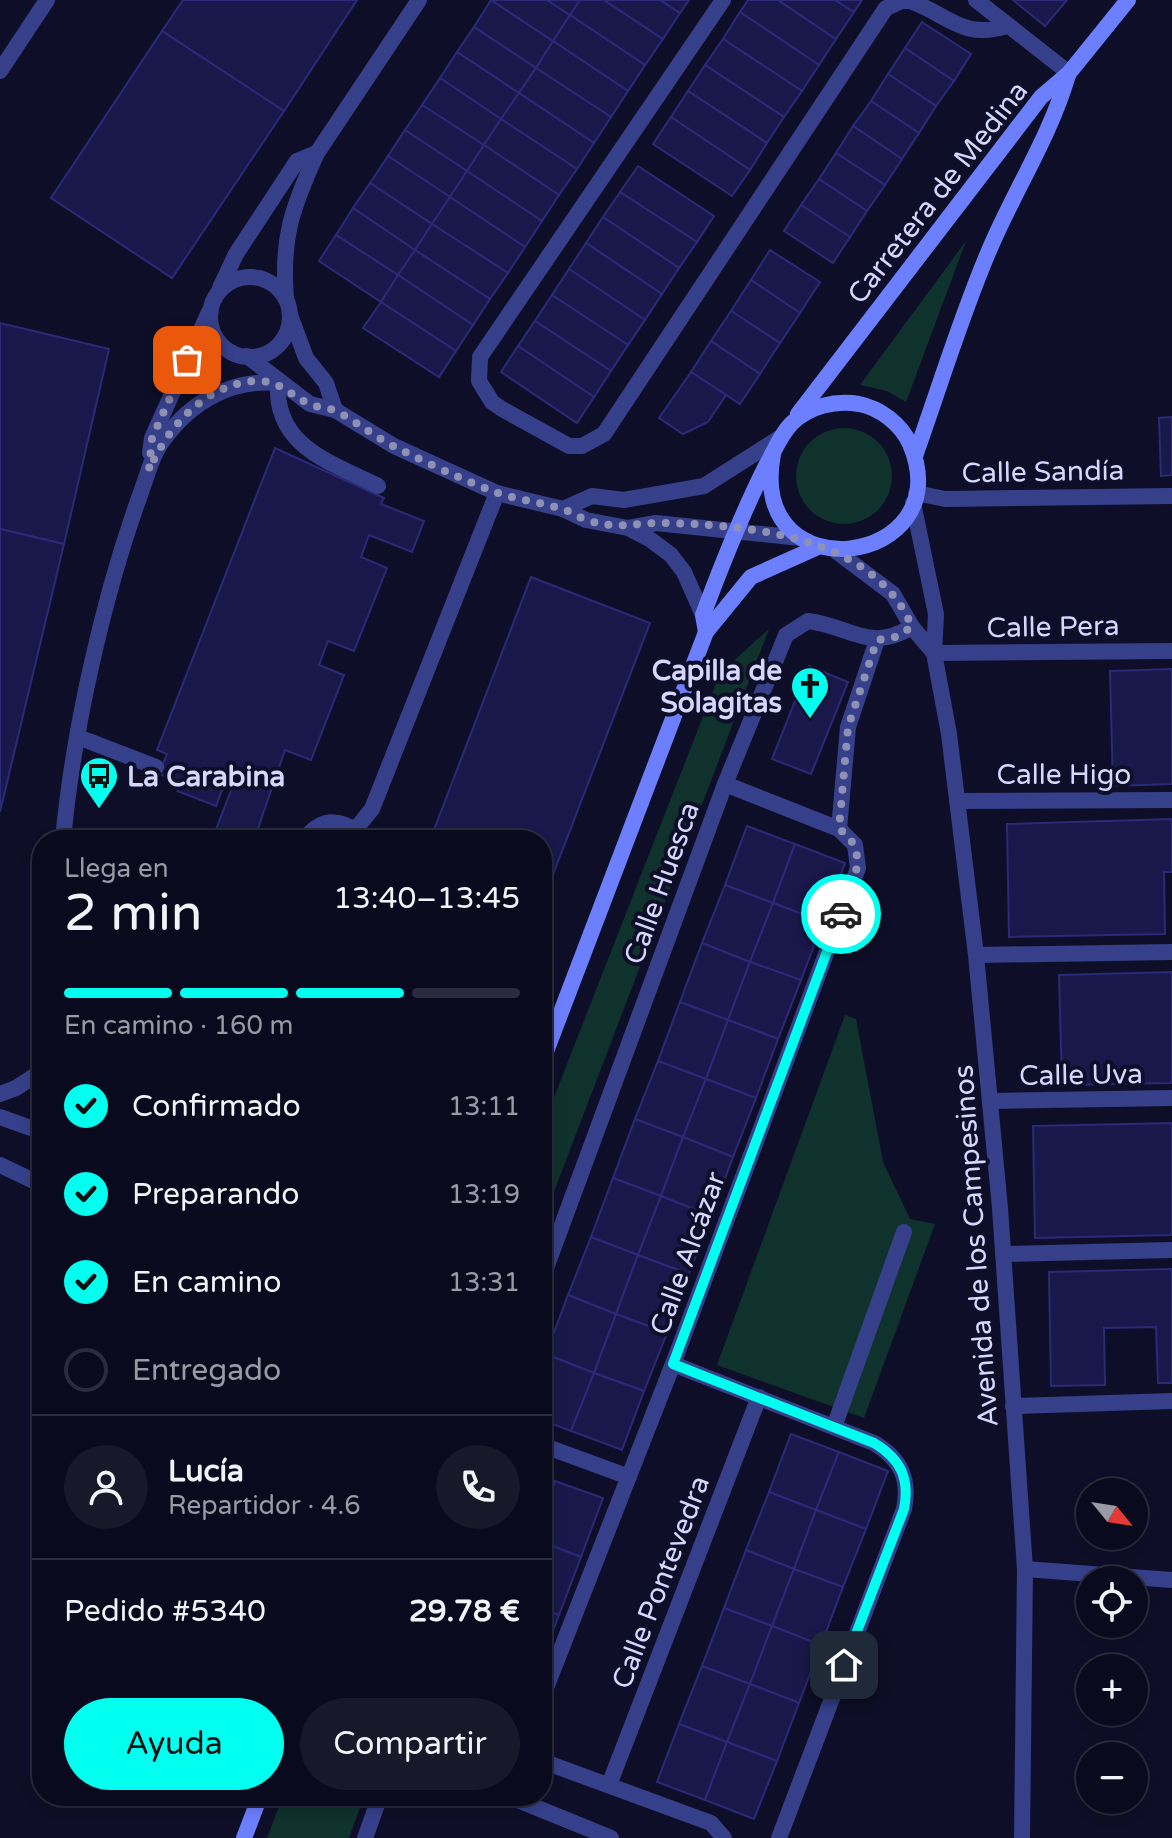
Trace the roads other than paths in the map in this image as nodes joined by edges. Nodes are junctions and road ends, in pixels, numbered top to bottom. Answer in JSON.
{"nodes":[{"id":1,"x":47,"y":0,"type":"edge"},
{"id":2,"x":419,"y":0,"type":"edge"},
{"id":3,"x":723,"y":0,"type":"edge"},
{"id":4,"x":976,"y":0,"type":"edge"},
{"id":5,"x":1128,"y":0,"type":"edge"},
{"id":6,"x":1007,"y":26,"type":"junction"},
{"id":7,"x":0,"y":71,"type":"edge"},
{"id":8,"x":1069,"y":73,"type":"junction"},
{"id":9,"x":317,"y":153,"type":"junction"},
{"id":10,"x":214,"y":301,"type":"junction"},
{"id":11,"x":288,"y":306,"type":"junction"},
{"id":12,"x":247,"y":356,"type":"junction"},
{"id":13,"x":278,"y":383,"type":"junction"},
{"id":14,"x":335,"y":410,"type":"junction"},
{"id":15,"x":793,"y":422,"type":"junction"},
{"id":16,"x":781,"y":437,"type":"junction"},
{"id":17,"x":773,"y":454,"type":"junction"},
{"id":18,"x":915,"y":456,"type":"junction"},
{"id":19,"x":149,"y":470,"type":"junction"},
{"id":20,"x":378,"y":486,"type":"dead end"},
{"id":21,"x":497,"y":493,"type":"junction"},
{"id":22,"x":1172,"y":496,"type":"edge"},
{"id":23,"x":915,"y":498,"type":"junction"},
{"id":24,"x":563,"y":509,"type":"junction"},
{"id":25,"x":628,"y":528,"type":"junction"},
{"id":26,"x":736,"y":530,"type":"junction"},
{"id":27,"x":801,"y":538,"type":"junction"},
{"id":28,"x":818,"y":547,"type":"junction"},
{"id":29,"x":836,"y":551,"type":"junction"},
{"id":30,"x":703,"y":615,"type":"junction"},
{"id":31,"x":912,"y":627,"type":"junction"},
{"id":32,"x":706,"y":632,"type":"junction"},
{"id":33,"x":877,"y":640,"type":"junction"},
{"id":34,"x":1172,"y":651,"type":"edge"},
{"id":35,"x":934,"y":653,"type":"junction"},
{"id":36,"x":78,"y":737,"type":"junction"},
{"id":37,"x":156,"y":767,"type":"dead end"},
{"id":38,"x":725,"y":784,"type":"junction"},
{"id":39,"x":1172,"y":800,"type":"edge"},
{"id":40,"x":957,"y":801,"type":"junction"},
{"id":41,"x":839,"y":829,"type":"junction"},
{"id":42,"x":64,"y":830,"type":"edge"},
{"id":43,"x":313,"y":830,"type":"edge"},
{"id":44,"x":353,"y":830,"type":"edge"},
{"id":45,"x":361,"y":830,"type":"edge"},
{"id":46,"x":1172,"y":952,"type":"edge"},
{"id":47,"x":976,"y":955,"type":"junction"},
{"id":48,"x":552,"y":1036,"type":"edge"},
{"id":49,"x":32,"y":1078,"type":"edge"},
{"id":50,"x":0,"y":1094,"type":"edge"},
{"id":51,"x":1172,"y":1098,"type":"edge"},
{"id":52,"x":991,"y":1101,"type":"junction"},
{"id":53,"x":0,"y":1117,"type":"edge"},
{"id":54,"x":32,"y":1128,"type":"edge"},
{"id":55,"x":0,"y":1165,"type":"edge"},
{"id":56,"x":32,"y":1180,"type":"edge"},
{"id":57,"x":904,"y":1232,"type":"dead end"},
{"id":58,"x":1172,"y":1250,"type":"edge"},
{"id":59,"x":552,"y":1252,"type":"edge"},
{"id":60,"x":1003,"y":1254,"type":"junction"},
{"id":61,"x":673,"y":1364,"type":"junction"},
{"id":62,"x":759,"y":1397,"type":"junction"},
{"id":63,"x":1172,"y":1401,"type":"edge"},
{"id":64,"x":1013,"y":1406,"type":"junction"},
{"id":65,"x":834,"y":1427,"type":"junction"},
{"id":66,"x":552,"y":1449,"type":"edge"},
{"id":67,"x":629,"y":1477,"type":"junction"},
{"id":68,"x":1025,"y":1569,"type":"junction"},
{"id":69,"x":1172,"y":1580,"type":"edge"},
{"id":70,"x":552,"y":1673,"type":"edge"},
{"id":71,"x":552,"y":1765,"type":"edge"},
{"id":72,"x":609,"y":1785,"type":"junction"},
{"id":73,"x":256,"y":1806,"type":"edge"},
{"id":74,"x":376,"y":1806,"type":"edge"},
{"id":75,"x":533,"y":1806,"type":"edge"},
{"id":76,"x":244,"y":1838,"type":"edge"},
{"id":77,"x":365,"y":1838,"type":"edge"},
{"id":78,"x":611,"y":1838,"type":"edge"},
{"id":79,"x":724,"y":1838,"type":"edge"},
{"id":80,"x":779,"y":1838,"type":"edge"},
{"id":81,"x":1022,"y":1838,"type":"edge"}],
"edges":[{"from":1,"to":7,"type":"street"},
{"from":2,"to":9,"type":"street"},
{"from":3,"to":6,"type":"street"},
{"from":4,"to":6,"type":"street"},
{"from":5,"to":8,"type":"main road","name":"Carretera de Medina"},
{"from":6,"to":8,"type":"street"},
{"from":8,"to":15,"type":"main road","name":"Carretera de Medina"},
{"from":8,"to":18,"type":"main road"},
{"from":9,"to":10,"type":"street"},
{"from":9,"to":11,"type":"street"},
{"from":10,"to":11,"type":"street"},
{"from":10,"to":12,"type":"street"},
{"from":10,"to":19,"type":"street"},
{"from":11,"to":12,"type":"street"},
{"from":11,"to":14,"type":"street"},
{"from":12,"to":13,"type":"street"},
{"from":13,"to":14,"type":"street"},
{"from":13,"to":19,"type":"street"},
{"from":13,"to":20,"type":"street"},
{"from":14,"to":21,"type":"street"},
{"from":15,"to":16,"type":"main road"},
{"from":15,"to":18,"type":"main road"},
{"from":16,"to":17,"type":"main road"},
{"from":16,"to":24,"type":"street"},
{"from":17,"to":26,"type":"main road"},
{"from":17,"to":27,"type":"main road"},
{"from":18,"to":23,"type":"main road"},
{"from":19,"to":36,"type":"street"},
{"from":21,"to":24,"type":"street"},
{"from":21,"to":45,"type":"street"},
{"from":22,"to":23,"type":"street","name":"Calle Sandía"},
{"from":23,"to":29,"type":"main road"},
{"from":23,"to":35,"type":"street","name":"Avenida de los Campesinos"},
{"from":24,"to":25,"type":"street"},
{"from":25,"to":26,"type":"street"},
{"from":25,"to":30,"type":"street"},
{"from":26,"to":27,"type":"street"},
{"from":26,"to":30,"type":"main road"},
{"from":27,"to":28,"type":"main road"},
{"from":28,"to":29,"type":"main road"},
{"from":28,"to":32,"type":"main road"},
{"from":29,"to":31,"type":"street"},
{"from":30,"to":32,"type":"main road"},
{"from":31,"to":33,"type":"street"},
{"from":31,"to":35,"type":"street"},
{"from":32,"to":48,"type":"main road"},
{"from":33,"to":38,"type":"street","name":"Calle Huesca"},
{"from":33,"to":41,"type":"street"},
{"from":34,"to":35,"type":"street","name":"Calle Pera"},
{"from":35,"to":40,"type":"street","name":"Avenida de los Campesinos"},
{"from":36,"to":37,"type":"street"},
{"from":36,"to":42,"type":"street"},
{"from":38,"to":41,"type":"street"},
{"from":38,"to":59,"type":"street","name":"Calle Huesca"},
{"from":39,"to":40,"type":"street","name":"Calle Higo"},
{"from":40,"to":47,"type":"street","name":"Avenida de los Campesinos"},
{"from":41,"to":61,"type":"street","name":"Calle Alcázar"},
{"from":43,"to":44,"type":"street"},
{"from":46,"to":47,"type":"street"},
{"from":47,"to":52,"type":"street","name":"Avenida de los Campesinos"},
{"from":49,"to":50,"type":"street"},
{"from":51,"to":52,"type":"street","name":"Calle Uva"},
{"from":52,"to":60,"type":"street","name":"Avenida de los Campesinos"},
{"from":53,"to":54,"type":"street"},
{"from":55,"to":56,"type":"street"},
{"from":57,"to":65,"type":"street"},
{"from":58,"to":60,"type":"street"},
{"from":60,"to":64,"type":"street","name":"Avenida de los Campesinos"},
{"from":61,"to":62,"type":"street"},
{"from":61,"to":67,"type":"street","name":"Calle Alcázar"},
{"from":62,"to":65,"type":"street"},
{"from":62,"to":72,"type":"street","name":"Calle Pontevedra"},
{"from":63,"to":64,"type":"street"},
{"from":64,"to":68,"type":"street","name":"Avenida de los Campesinos"},
{"from":65,"to":80,"type":"street"},
{"from":66,"to":67,"type":"street"},
{"from":67,"to":70,"type":"street","name":"Calle Alcázar"},
{"from":68,"to":69,"type":"street"},
{"from":68,"to":81,"type":"street","name":"Avenida de los Campesinos"},
{"from":71,"to":72,"type":"street"},
{"from":72,"to":79,"type":"street"},
{"from":73,"to":76,"type":"main road"},
{"from":74,"to":77,"type":"street"},
{"from":75,"to":78,"type":"street"}]}
